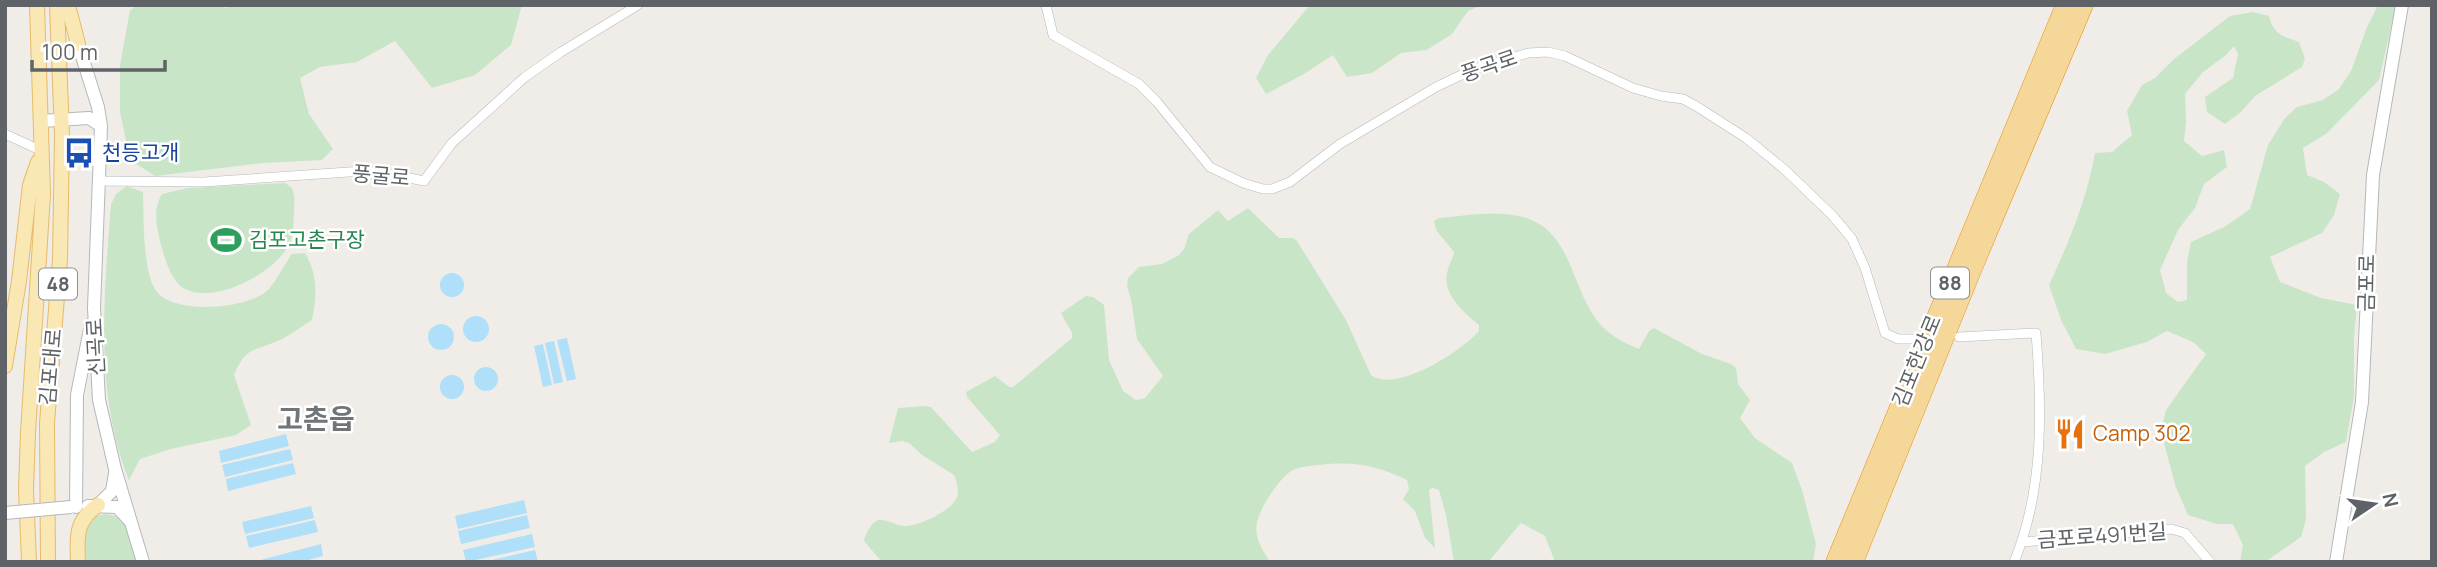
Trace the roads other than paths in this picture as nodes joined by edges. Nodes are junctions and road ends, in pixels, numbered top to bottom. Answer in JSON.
{"nodes":[{"id":1,"x":37,"y":5,"type":"edge"},
{"id":2,"x":57,"y":5,"type":"edge"},
{"id":3,"x":68,"y":5,"type":"edge"},
{"id":4,"x":638,"y":5,"type":"edge"},
{"id":5,"x":1046,"y":5,"type":"edge"},
{"id":6,"x":2065,"y":5,"type":"edge"},
{"id":7,"x":2084,"y":5,"type":"edge"},
{"id":8,"x":2402,"y":5,"type":"edge"},
{"id":9,"x":78,"y":44,"type":"joint"},
{"id":10,"x":62,"y":118,"type":"junction"},
{"id":11,"x":41,"y":121,"type":"junction"},
{"id":12,"x":101,"y":126,"type":"junction"},
{"id":13,"x":5,"y":134,"type":"edge"},
{"id":14,"x":41,"y":151,"type":"junction"},
{"id":15,"x":100,"y":181,"type":"junction"},
{"id":16,"x":94,"y":308,"type":"junction"},
{"id":17,"x":1959,"y":337,"type":"dead end"},
{"id":18,"x":1914,"y":340,"type":"dead end"},
{"id":19,"x":5,"y":366,"type":"edge"},
{"id":20,"x":78,"y":469,"type":"junction"},
{"id":21,"x":115,"y":469,"type":"junction"},
{"id":22,"x":98,"y":505,"type":"junction"},
{"id":23,"x":74,"y":507,"type":"junction"},
{"id":24,"x":5,"y":513,"type":"edge"},
{"id":25,"x":132,"y":524,"type":"junction"},
{"id":26,"x":77,"y":532,"type":"junction"},
{"id":27,"x":2022,"y":542,"type":"junction"},
{"id":28,"x":29,"y":562,"type":"edge"},
{"id":29,"x":48,"y":562,"type":"edge"},
{"id":30,"x":78,"y":562,"type":"edge"},
{"id":31,"x":143,"y":562,"type":"edge"},
{"id":32,"x":1835,"y":562,"type":"edge"},
{"id":33,"x":1854,"y":562,"type":"edge"},
{"id":34,"x":2014,"y":562,"type":"edge"},
{"id":35,"x":2210,"y":562,"type":"edge"},
{"id":36,"x":2336,"y":562,"type":"edge"}],
"edges":[{"from":1,"to":11,"type":"main road","name":"김포대로","number":"48"},
{"from":2,"to":10,"type":"main road","name":"김포대로","number":"48"},
{"from":3,"to":9,"type":"main road"},
{"from":4,"to":15,"type":"street","name":"풍굴로"},
{"from":5,"to":18,"type":"street","name":"풍곡로"},
{"from":6,"to":32,"type":"highway","name":"김포한강로","number":"88"},
{"from":7,"to":33,"type":"highway","name":"김포한강로","number":"88"},
{"from":8,"to":36,"type":"street","name":"금포로"},
{"from":9,"to":12,"type":"street","name":"신곡로"},
{"from":10,"to":11,"type":"street"},
{"from":10,"to":12,"type":"street"},
{"from":10,"to":29,"type":"main road","name":"김포대로","number":"48"},
{"from":11,"to":14,"type":"main road","name":"김포대로","number":"48"},
{"from":12,"to":15,"type":"street","name":"신곡로"},
{"from":13,"to":14,"type":"street"},
{"from":14,"to":19,"type":"main road"},
{"from":14,"to":28,"type":"main road","name":"김포대로","number":"48"},
{"from":15,"to":16,"type":"street","name":"신곡로"},
{"from":16,"to":20,"type":"street"},
{"from":16,"to":21,"type":"street","name":"신곡로"},
{"from":17,"to":27,"type":"street"},
{"from":20,"to":22,"type":"street"},
{"from":20,"to":23,"type":"street"},
{"from":21,"to":22,"type":"street"},
{"from":21,"to":25,"type":"street","name":"신곡로"},
{"from":22,"to":23,"type":"street"},
{"from":22,"to":25,"type":"street"},
{"from":22,"to":26,"type":"main road"},
{"from":23,"to":24,"type":"street","bridge":true},
{"from":23,"to":26,"type":"main road"},
{"from":25,"to":31,"type":"street","name":"신곡로"},
{"from":26,"to":30,"type":"main road"},
{"from":27,"to":34,"type":"street"},
{"from":27,"to":35,"type":"street","name":"금포로491번길"}]}
